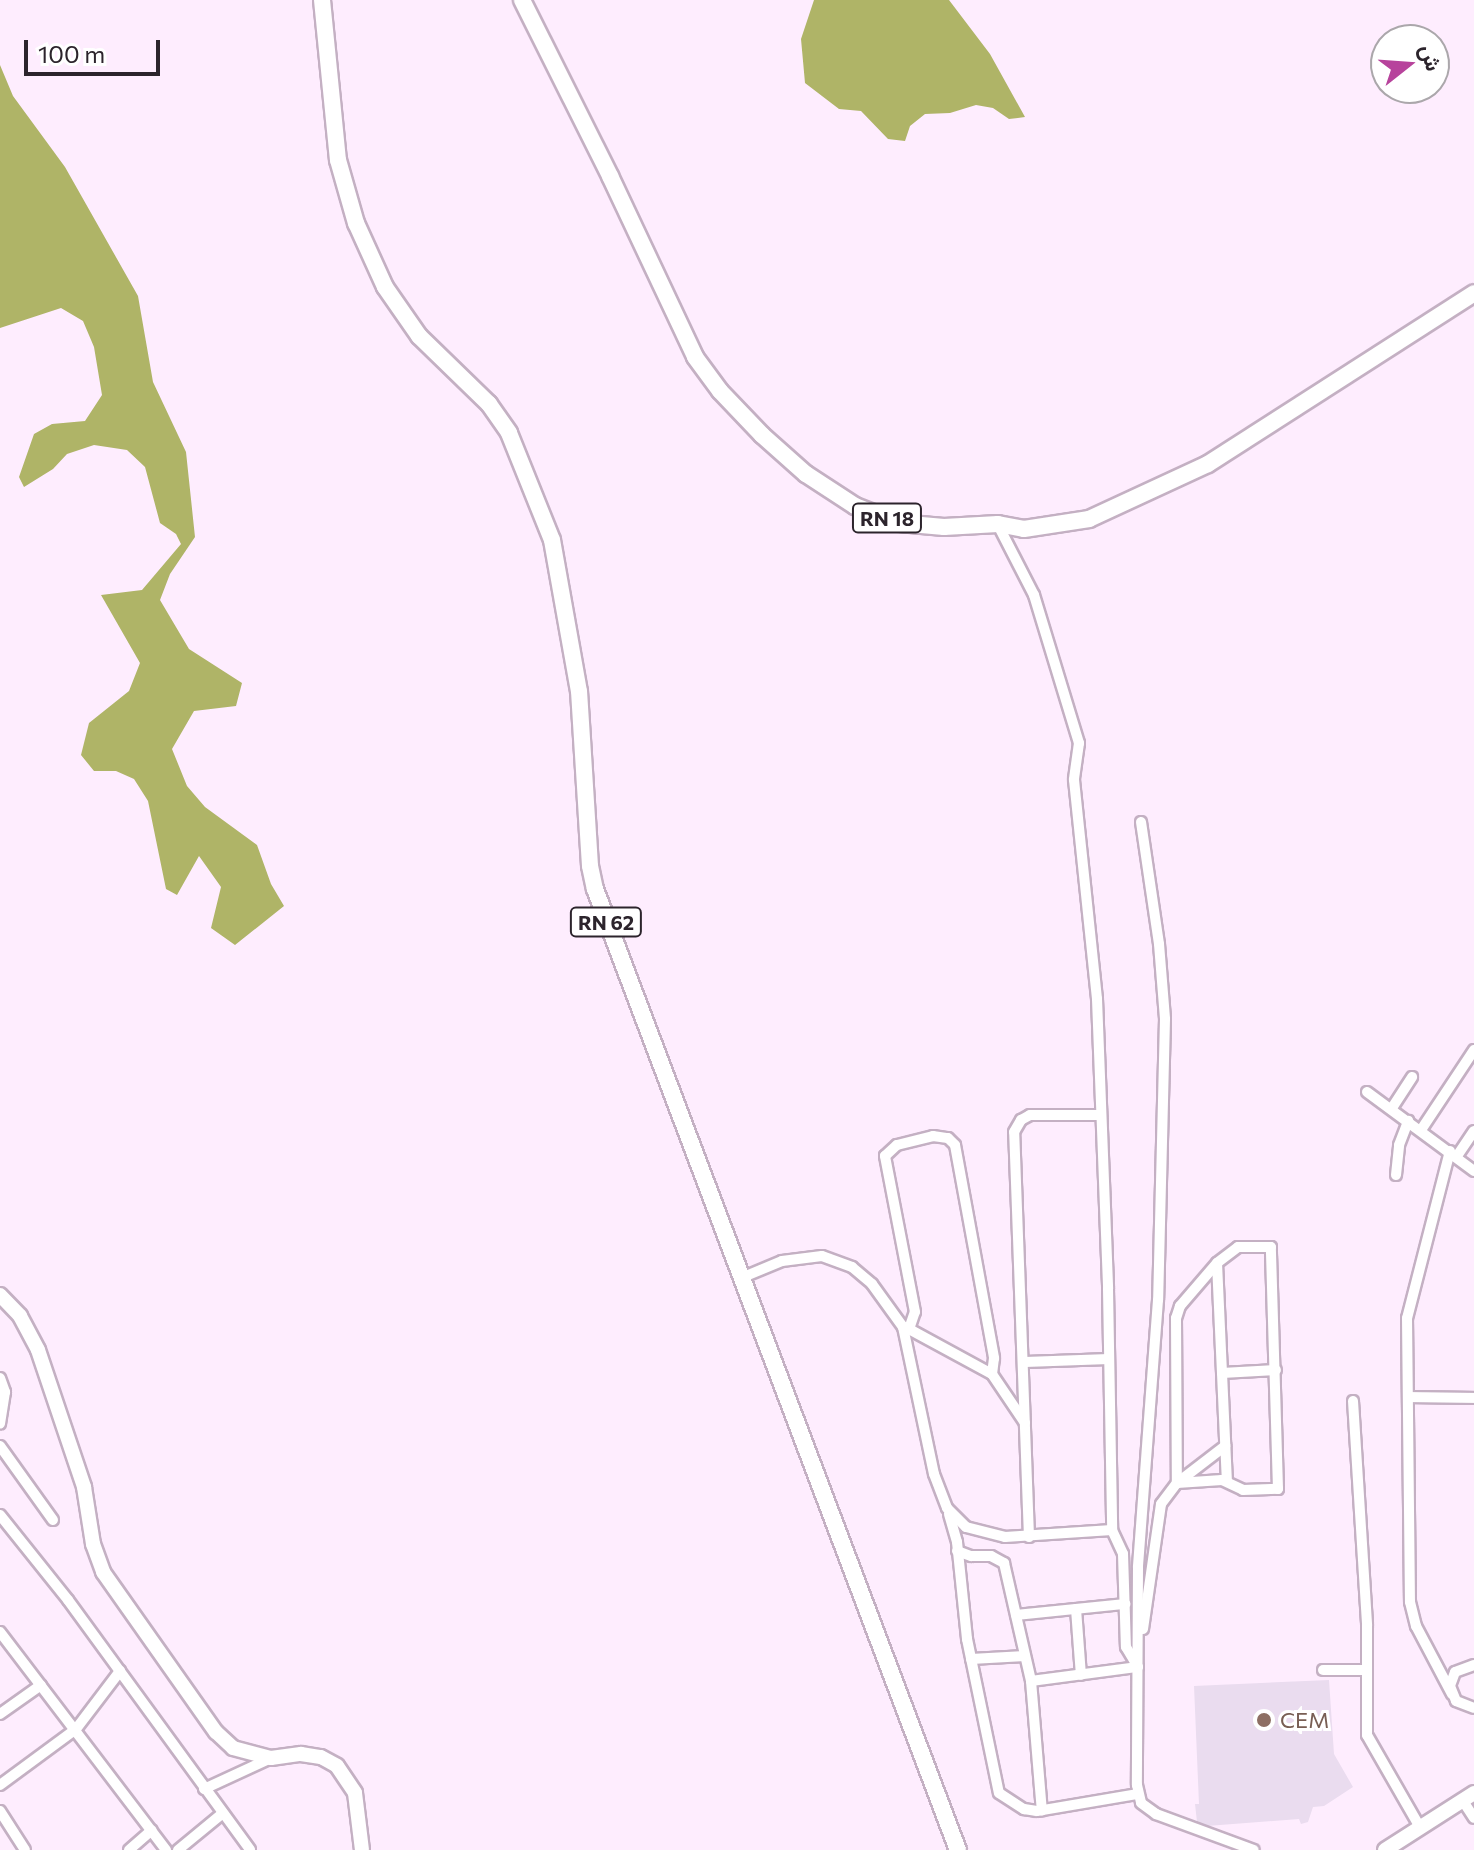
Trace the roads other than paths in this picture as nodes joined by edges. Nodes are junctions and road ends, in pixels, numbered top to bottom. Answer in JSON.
{"nodes":[{"id":1,"x":322,"y":0,"type":"edge"},
{"id":2,"x":522,"y":0,"type":"edge"},
{"id":3,"x":1474,"y":293,"type":"edge"},
{"id":4,"x":998,"y":524,"type":"junction"},
{"id":5,"x":1141,"y":822,"type":"dead end"},
{"id":6,"x":1474,"y":1050,"type":"edge"},
{"id":7,"x":1412,"y":1077,"type":"dead end"},
{"id":8,"x":1367,"y":1092,"type":"dead end"},
{"id":9,"x":1392,"y":1108,"type":"junction"},
{"id":10,"x":1099,"y":1115,"type":"junction"},
{"id":11,"x":1408,"y":1121,"type":"junction"},
{"id":12,"x":1421,"y":1130,"type":"junction"},
{"id":13,"x":1474,"y":1131,"type":"edge"},
{"id":14,"x":1454,"y":1154,"type":"junction"},
{"id":15,"x":1474,"y":1171,"type":"edge"},
{"id":16,"x":1396,"y":1175,"type":"dead end"},
{"id":17,"x":1217,"y":1263,"type":"junction"},
{"id":18,"x":741,"y":1278,"type":"junction"},
{"id":19,"x":0,"y":1295,"type":"edge"},
{"id":20,"x":906,"y":1328,"type":"junction"},
{"id":21,"x":1109,"y":1359,"type":"junction"},
{"id":22,"x":1025,"y":1362,"type":"junction"},
{"id":23,"x":1276,"y":1370,"type":"junction"},
{"id":24,"x":1222,"y":1373,"type":"junction"},
{"id":25,"x":992,"y":1374,"type":"junction"},
{"id":26,"x":0,"y":1378,"type":"edge"},
{"id":27,"x":1411,"y":1397,"type":"junction"},
{"id":28,"x":1474,"y":1398,"type":"edge"},
{"id":29,"x":1353,"y":1401,"type":"dead end"},
{"id":30,"x":1025,"y":1423,"type":"junction"},
{"id":31,"x":0,"y":1424,"type":"edge"},
{"id":32,"x":0,"y":1446,"type":"edge"},
{"id":33,"x":1225,"y":1446,"type":"junction"},
{"id":34,"x":1227,"y":1481,"type":"junction"},
{"id":35,"x":1177,"y":1483,"type":"junction"},
{"id":36,"x":947,"y":1508,"type":"junction"},
{"id":37,"x":0,"y":1515,"type":"edge"},
{"id":38,"x":53,"y":1520,"type":"dead end"},
{"id":39,"x":1112,"y":1530,"type":"junction"},
{"id":40,"x":1029,"y":1537,"type":"junction"},
{"id":41,"x":957,"y":1551,"type":"junction"},
{"id":42,"x":1125,"y":1604,"type":"junction"},
{"id":43,"x":1076,"y":1609,"type":"junction"},
{"id":44,"x":1016,"y":1615,"type":"junction"},
{"id":45,"x":0,"y":1632,"type":"edge"},
{"id":46,"x":4,"y":1645,"type":"edge"},
{"id":47,"x":1025,"y":1656,"type":"junction"},
{"id":48,"x":971,"y":1659,"type":"junction"},
{"id":49,"x":1474,"y":1665,"type":"edge"},
{"id":50,"x":1138,"y":1667,"type":"junction"},
{"id":51,"x":1323,"y":1670,"type":"dead end"},
{"id":52,"x":1367,"y":1670,"type":"junction"},
{"id":53,"x":120,"y":1671,"type":"junction"},
{"id":54,"x":1081,"y":1675,"type":"junction"},
{"id":55,"x":1031,"y":1681,"type":"junction"},
{"id":56,"x":41,"y":1685,"type":"junction"},
{"id":57,"x":1452,"y":1694,"type":"junction"},
{"id":58,"x":1474,"y":1708,"type":"edge"},
{"id":59,"x":0,"y":1714,"type":"edge"},
{"id":60,"x":76,"y":1729,"type":"junction"},
{"id":61,"x":271,"y":1758,"type":"junction"},
{"id":62,"x":0,"y":1785,"type":"edge"},
{"id":63,"x":204,"y":1789,"type":"junction"},
{"id":64,"x":1138,"y":1794,"type":"junction"},
{"id":65,"x":1468,"y":1797,"type":"edge"},
{"id":66,"x":0,"y":1811,"type":"edge"},
{"id":67,"x":1042,"y":1811,"type":"junction"},
{"id":68,"x":223,"y":1813,"type":"junction"},
{"id":69,"x":1474,"y":1818,"type":"edge"},
{"id":70,"x":1420,"y":1827,"type":"junction"},
{"id":71,"x":152,"y":1830,"type":"junction"},
{"id":72,"x":1387,"y":1849,"type":"edge"},
{"id":73,"x":25,"y":1850,"type":"edge"},
{"id":74,"x":129,"y":1850,"type":"edge"},
{"id":75,"x":166,"y":1850,"type":"edge"},
{"id":76,"x":178,"y":1850,"type":"edge"},
{"id":77,"x":250,"y":1850,"type":"edge"},
{"id":78,"x":362,"y":1850,"type":"edge"},
{"id":79,"x":958,"y":1850,"type":"edge"},
{"id":80,"x":1254,"y":1850,"type":"edge"}],
"edges":[{"from":1,"to":18,"type":"main road","number":"RN 62"},
{"from":2,"to":4,"type":"main road","number":"RN 18"},
{"from":3,"to":4,"type":"main road","number":"RN 18"},
{"from":4,"to":10,"type":"street"},
{"from":5,"to":50,"type":"street"},
{"from":6,"to":12,"type":"street"},
{"from":7,"to":9,"type":"street"},
{"from":8,"to":9,"type":"street"},
{"from":9,"to":11,"type":"street"},
{"from":10,"to":21,"type":"street"},
{"from":10,"to":22,"type":"street"},
{"from":11,"to":12,"type":"street"},
{"from":11,"to":16,"type":"street"},
{"from":12,"to":14,"type":"street"},
{"from":13,"to":14,"type":"street"},
{"from":14,"to":15,"type":"street"},
{"from":14,"to":27,"type":"street"},
{"from":17,"to":23,"type":"street"},
{"from":17,"to":24,"type":"street"},
{"from":17,"to":35,"type":"street"},
{"from":18,"to":20,"type":"street"},
{"from":18,"to":79,"type":"main road","number":"RN 62"},
{"from":19,"to":61,"type":"street"},
{"from":20,"to":25,"type":"street"},
{"from":20,"to":25,"type":"street"},
{"from":20,"to":36,"type":"street"},
{"from":21,"to":22,"type":"street"},
{"from":21,"to":39,"type":"street"},
{"from":22,"to":30,"type":"street"},
{"from":23,"to":24,"type":"street"},
{"from":23,"to":34,"type":"street"},
{"from":24,"to":33,"type":"street"},
{"from":25,"to":30,"type":"street"},
{"from":26,"to":31,"type":"street"},
{"from":27,"to":28,"type":"street"},
{"from":27,"to":57,"type":"street"},
{"from":29,"to":52,"type":"street"},
{"from":30,"to":40,"type":"street"},
{"from":32,"to":38,"type":"street"},
{"from":33,"to":34,"type":"street"},
{"from":33,"to":35,"type":"street"},
{"from":34,"to":35,"type":"street"},
{"from":35,"to":50,"type":"street"},
{"from":36,"to":40,"type":"street"},
{"from":36,"to":41,"type":"street"},
{"from":37,"to":53,"type":"street"},
{"from":39,"to":40,"type":"street"},
{"from":39,"to":42,"type":"street"},
{"from":41,"to":44,"type":"street"},
{"from":41,"to":48,"type":"street"},
{"from":42,"to":43,"type":"street"},
{"from":42,"to":50,"type":"street"},
{"from":43,"to":44,"type":"street"},
{"from":43,"to":54,"type":"street"},
{"from":44,"to":47,"type":"street"},
{"from":45,"to":46,"type":"street"},
{"from":46,"to":56,"type":"street"},
{"from":47,"to":48,"type":"street"},
{"from":47,"to":55,"type":"street"},
{"from":48,"to":67,"type":"street"},
{"from":49,"to":57,"type":"street"},
{"from":50,"to":54,"type":"street"},
{"from":50,"to":64,"type":"street"},
{"from":51,"to":52,"type":"street"},
{"from":52,"to":70,"type":"street"},
{"from":53,"to":60,"type":"street"},
{"from":53,"to":63,"type":"street"},
{"from":54,"to":55,"type":"street"},
{"from":55,"to":67,"type":"street"},
{"from":56,"to":59,"type":"street"},
{"from":56,"to":60,"type":"street"},
{"from":57,"to":58,"type":"street"},
{"from":60,"to":62,"type":"street"},
{"from":60,"to":71,"type":"street"},
{"from":61,"to":63,"type":"street"},
{"from":61,"to":78,"type":"street"},
{"from":63,"to":68,"type":"street"},
{"from":64,"to":67,"type":"street"},
{"from":64,"to":80,"type":"street"},
{"from":65,"to":69,"type":"street"},
{"from":65,"to":70,"type":"street"},
{"from":66,"to":73,"type":"street"},
{"from":68,"to":76,"type":"street"},
{"from":68,"to":77,"type":"street"},
{"from":70,"to":72,"type":"street"},
{"from":71,"to":74,"type":"street"},
{"from":71,"to":75,"type":"street"}]}
